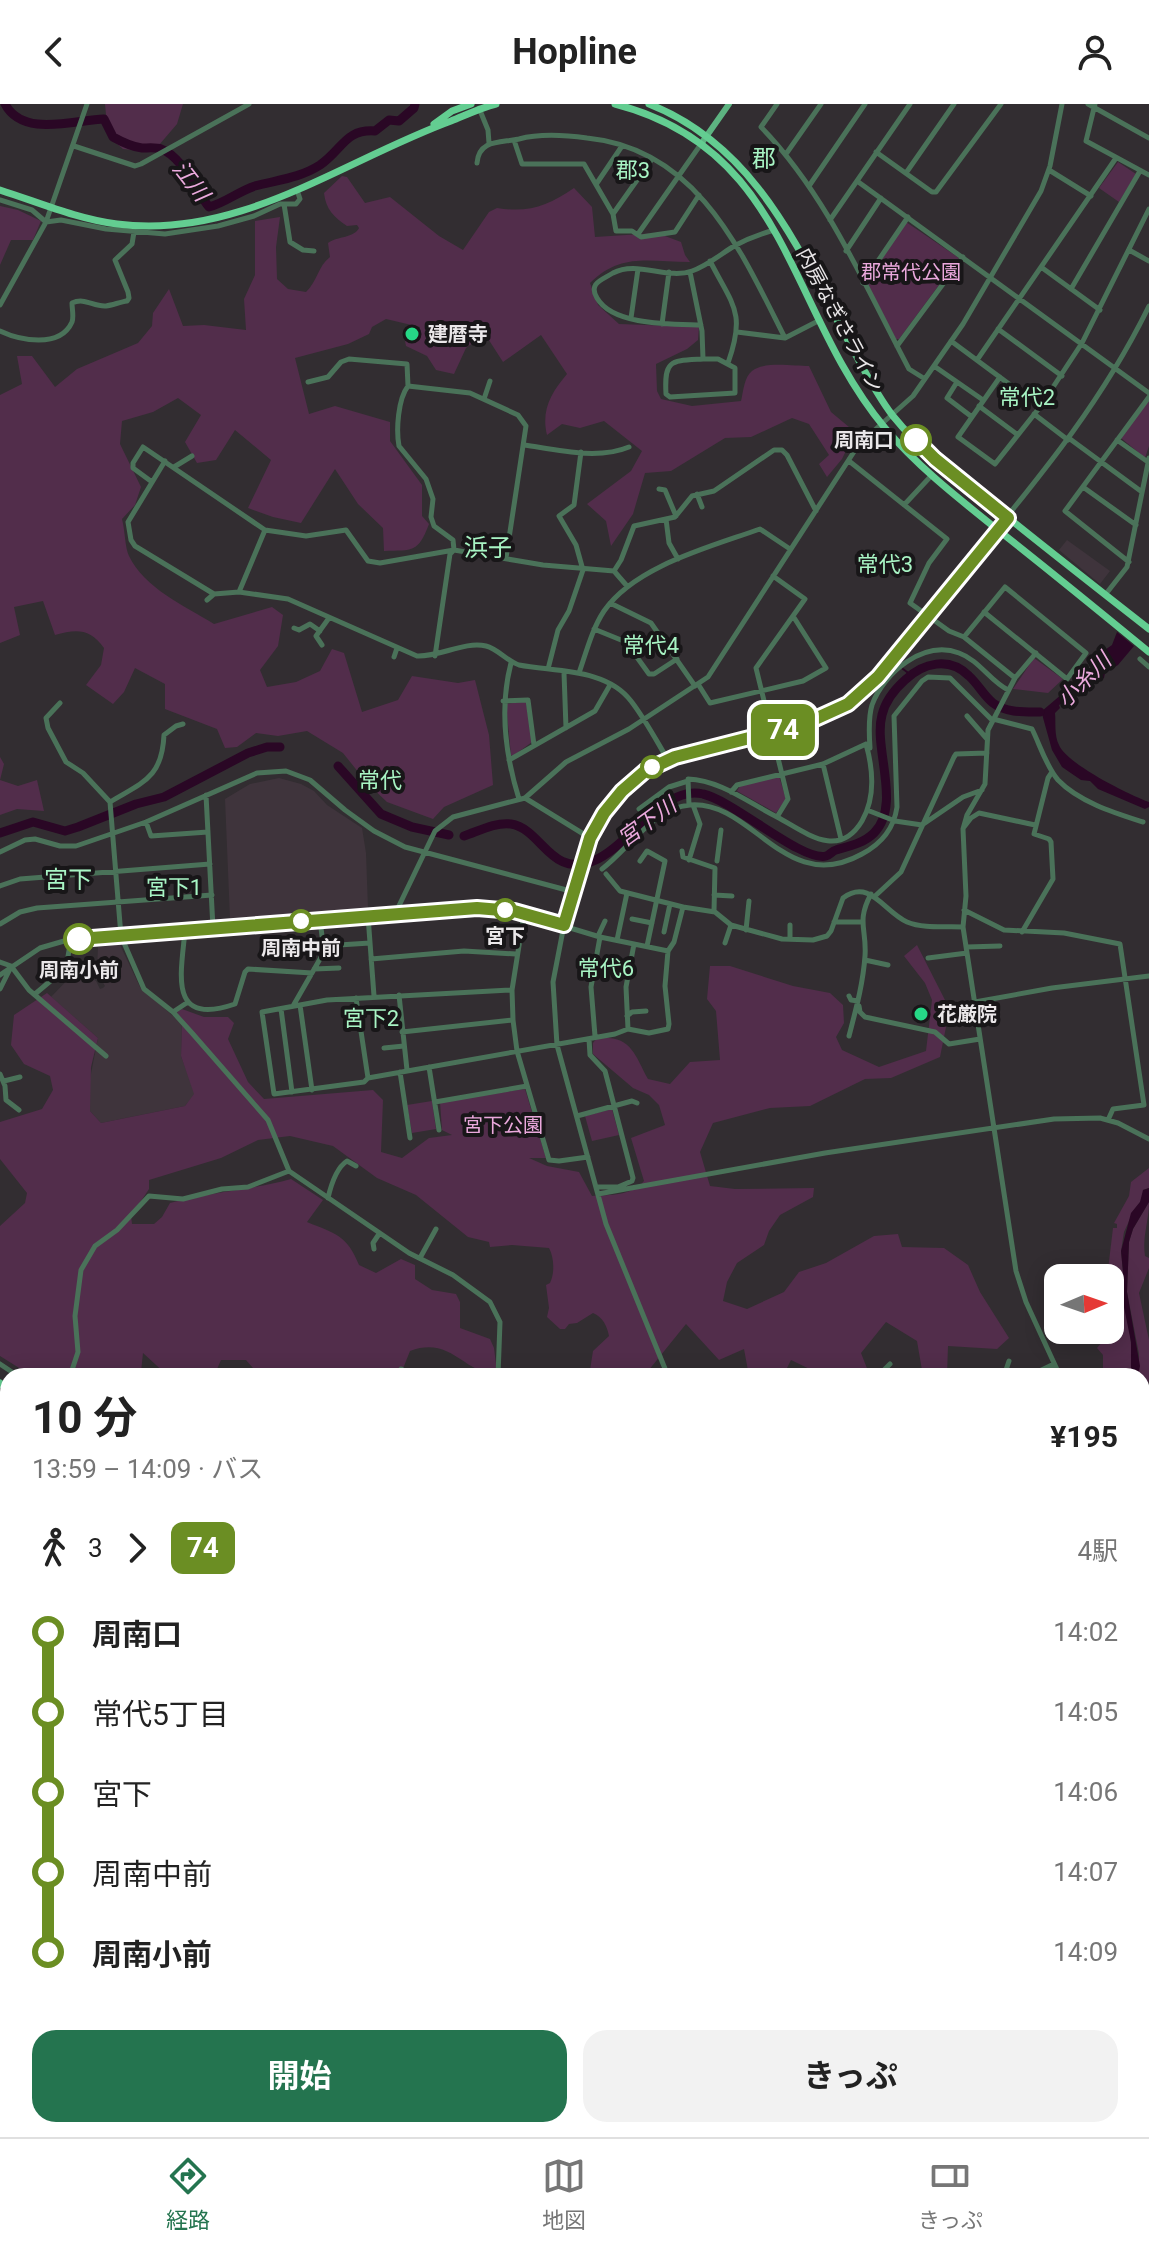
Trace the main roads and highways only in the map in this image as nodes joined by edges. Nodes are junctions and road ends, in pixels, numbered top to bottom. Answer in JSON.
{"nodes":[{"id":1,"x":496,"y":104,"type":"edge"},
{"id":2,"x":615,"y":104,"type":"edge"},
{"id":3,"x":649,"y":104,"type":"edge"},
{"id":4,"x":729,"y":104,"type":"edge"},
{"id":5,"x":475,"y":106,"type":"edge"},
{"id":6,"x":708,"y":136,"type":"junction"},
{"id":7,"x":701,"y":144,"type":"junction"},
{"id":8,"x":0,"y":190,"type":"edge"},
{"id":9,"x":1149,"y":629,"type":"edge"},
{"id":10,"x":1148,"y":652,"type":"edge"}],
"edges":[{"from":1,"to":5,"type":"highway"},
{"from":2,"to":7,"type":"highway","name":"内房なぎさライン"},
{"from":3,"to":6,"type":"highway","name":"内房なぎさライン"},
{"from":4,"to":6,"type":"main road"},
{"from":5,"to":8,"type":"highway"},
{"from":6,"to":7,"type":"main road"},
{"from":6,"to":9,"type":"highway","name":"内房なぎさライン"},
{"from":7,"to":10,"type":"highway","name":"内房なぎさライン"}]}
